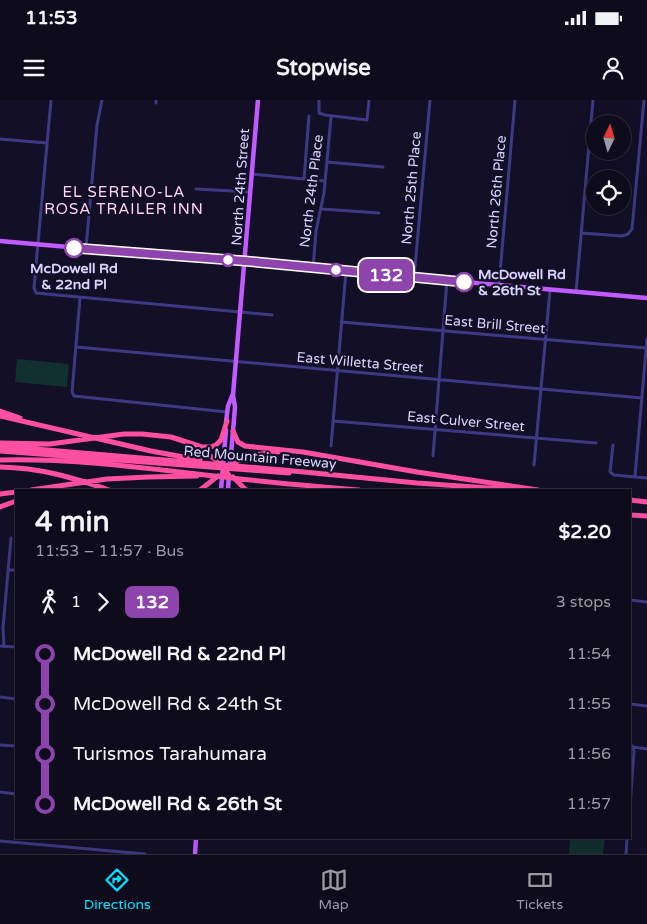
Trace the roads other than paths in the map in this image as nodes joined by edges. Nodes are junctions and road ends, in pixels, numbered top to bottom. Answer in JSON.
{"nodes":[{"id":1,"x":51,"y":100,"type":"edge"},
{"id":2,"x":102,"y":100,"type":"edge"},
{"id":3,"x":258,"y":100,"type":"edge"},
{"id":4,"x":319,"y":100,"type":"edge"},
{"id":5,"x":369,"y":100,"type":"edge"},
{"id":6,"x":430,"y":100,"type":"edge"},
{"id":7,"x":515,"y":100,"type":"edge"},
{"id":8,"x":593,"y":100,"type":"edge"},
{"id":9,"x":644,"y":100,"type":"edge"},
{"id":10,"x":309,"y":116,"type":"dead end"},
{"id":11,"x":331,"y":117,"type":"junction"},
{"id":12,"x":0,"y":139,"type":"edge"},
{"id":13,"x":47,"y":143,"type":"junction"},
{"id":14,"x":327,"y":162,"type":"junction"},
{"id":15,"x":383,"y":167,"type":"dead end"},
{"id":16,"x":252,"y":174,"type":"junction"},
{"id":17,"x":304,"y":179,"type":"junction"},
{"id":18,"x":325,"y":181,"type":"junction"},
{"id":19,"x":196,"y":189,"type":"dead end"},
{"id":20,"x":251,"y":192,"type":"junction"},
{"id":21,"x":322,"y":208,"type":"junction"},
{"id":22,"x":379,"y":213,"type":"dead end"},
{"id":23,"x":581,"y":233,"type":"junction"},
{"id":24,"x":0,"y":241,"type":"edge"},
{"id":25,"x":37,"y":244,"type":"junction"},
{"id":26,"x":86,"y":248,"type":"junction"},
{"id":27,"x":245,"y":261,"type":"junction"},
{"id":28,"x":313,"y":268,"type":"junction"},
{"id":29,"x":346,"y":271,"type":"junction"},
{"id":30,"x":414,"y":278,"type":"junction"},
{"id":31,"x":447,"y":280,"type":"junction"},
{"id":32,"x":499,"y":285,"type":"junction"},
{"id":33,"x":550,"y":290,"type":"junction"},
{"id":34,"x":576,"y":292,"type":"junction"},
{"id":35,"x":80,"y":298,"type":"junction"},
{"id":36,"x":647,"y":298,"type":"edge"},
{"id":37,"x":240,"y":313,"type":"junction"},
{"id":38,"x":272,"y":316,"type":"dead end"},
{"id":39,"x":341,"y":322,"type":"junction"},
{"id":40,"x":443,"y":330,"type":"junction"},
{"id":41,"x":647,"y":339,"type":"edge"},
{"id":42,"x":545,"y":340,"type":"junction"},
{"id":43,"x":76,"y":347,"type":"junction"},
{"id":44,"x":646,"y":348,"type":"edge"},
{"id":45,"x":236,"y":362,"type":"junction"},
{"id":46,"x":337,"y":371,"type":"junction"},
{"id":47,"x":439,"y":380,"type":"junction"},
{"id":48,"x":541,"y":389,"type":"junction"},
{"id":49,"x":233,"y":395,"type":"junction"},
{"id":50,"x":642,"y":398,"type":"junction"},
{"id":51,"x":0,"y":411,"type":"edge"},
{"id":52,"x":228,"y":412,"type":"junction"},
{"id":53,"x":0,"y":416,"type":"edge"},
{"id":54,"x":333,"y":420,"type":"junction"},
{"id":55,"x":226,"y":421,"type":"junction"},
{"id":56,"x":435,"y":429,"type":"junction"},
{"id":57,"x":61,"y":430,"type":"junction"},
{"id":58,"x":233,"y":431,"type":"junction"},
{"id":59,"x":537,"y":438,"type":"junction"},
{"id":60,"x":596,"y":443,"type":"dead end"},
{"id":61,"x":0,"y":445,"type":"edge"},
{"id":62,"x":613,"y":445,"type":"dead end"},
{"id":63,"x":197,"y":446,"type":"junction"},
{"id":64,"x":331,"y":446,"type":"dead end"},
{"id":65,"x":288,"y":451,"type":"junction"},
{"id":66,"x":0,"y":452,"type":"edge"},
{"id":67,"x":433,"y":456,"type":"dead end"},
{"id":68,"x":224,"y":459,"type":"joint"},
{"id":69,"x":0,"y":460,"type":"edge"},
{"id":70,"x":207,"y":464,"type":"junction"},
{"id":71,"x":112,"y":465,"type":"junction"},
{"id":72,"x":534,"y":465,"type":"dead end"},
{"id":73,"x":0,"y":467,"type":"edge"},
{"id":74,"x":226,"y":469,"type":"junction"},
{"id":75,"x":258,"y":469,"type":"junction"},
{"id":76,"x":207,"y":475,"type":"junction"},
{"id":77,"x":635,"y":476,"type":"junction"},
{"id":78,"x":647,"y":478,"type":"edge"},
{"id":79,"x":55,"y":488,"type":"edge"},
{"id":80,"x":106,"y":489,"type":"edge"},
{"id":81,"x":202,"y":489,"type":"edge"},
{"id":82,"x":221,"y":489,"type":"edge"},
{"id":83,"x":228,"y":489,"type":"edge"},
{"id":84,"x":245,"y":489,"type":"edge"},
{"id":85,"x":348,"y":489,"type":"edge"},
{"id":86,"x":506,"y":489,"type":"edge"},
{"id":87,"x":532,"y":489,"type":"edge"},
{"id":88,"x":14,"y":492,"type":"edge"},
{"id":89,"x":0,"y":494,"type":"edge"},
{"id":90,"x":631,"y":500,"type":"edge"},
{"id":91,"x":15,"y":501,"type":"edge"},
{"id":92,"x":647,"y":502,"type":"edge"},
{"id":93,"x":0,"y":507,"type":"edge"},
{"id":94,"x":631,"y":515,"type":"edge"},
{"id":95,"x":647,"y":516,"type":"edge"},
{"id":96,"x":11,"y":538,"type":"dead end"},
{"id":97,"x":8,"y":570,"type":"junction"},
{"id":98,"x":15,"y":570,"type":"edge"},
{"id":99,"x":631,"y":600,"type":"edge"},
{"id":100,"x":647,"y":602,"type":"edge"},
{"id":101,"x":2,"y":646,"type":"edge"},
{"id":102,"x":15,"y":647,"type":"edge"},
{"id":103,"x":0,"y":697,"type":"edge"},
{"id":104,"x":15,"y":699,"type":"edge"},
{"id":105,"x":631,"y":704,"type":"edge"},
{"id":106,"x":647,"y":706,"type":"edge"},
{"id":107,"x":631,"y":744,"type":"edge"},
{"id":108,"x":0,"y":745,"type":"edge"},
{"id":109,"x":15,"y":746,"type":"edge"},
{"id":110,"x":633,"y":747,"type":"junction"},
{"id":111,"x":647,"y":749,"type":"edge"},
{"id":112,"x":0,"y":792,"type":"edge"},
{"id":113,"x":631,"y":792,"type":"edge"},
{"id":114,"x":15,"y":794,"type":"edge"},
{"id":115,"x":196,"y":839,"type":"edge"},
{"id":116,"x":627,"y":839,"type":"edge"},
{"id":117,"x":0,"y":840,"type":"edge"},
{"id":118,"x":77,"y":848,"type":"junction"},
{"id":119,"x":77,"y":852,"type":"dead end"},
{"id":120,"x":145,"y":854,"type":"edge"},
{"id":121,"x":195,"y":854,"type":"edge"},
{"id":122,"x":626,"y":854,"type":"edge"}],
"edges":[{"from":1,"to":13,"type":"street"},
{"from":2,"to":26,"type":"street"},
{"from":3,"to":16,"type":"main road","name":"North 24th Street"},
{"from":4,"to":11,"type":"street"},
{"from":5,"to":11,"type":"street"},
{"from":6,"to":30,"type":"street","name":"North 25th Place"},
{"from":7,"to":32,"type":"street","name":"North 26th Place"},
{"from":8,"to":23,"type":"street"},
{"from":9,"to":23,"type":"street"},
{"from":10,"to":17,"type":"street"},
{"from":11,"to":14,"type":"street","name":"North 24th Place"},
{"from":12,"to":13,"type":"street"},
{"from":13,"to":25,"type":"street"},
{"from":14,"to":15,"type":"street"},
{"from":14,"to":18,"type":"street","name":"North 24th Place"},
{"from":16,"to":17,"type":"street"},
{"from":16,"to":20,"type":"main road","name":"North 24th Street"},
{"from":17,"to":18,"type":"street"},
{"from":18,"to":21,"type":"street","name":"North 24th Place"},
{"from":19,"to":20,"type":"street"},
{"from":20,"to":27,"type":"main road","name":"North 24th Street"},
{"from":21,"to":22,"type":"street"},
{"from":21,"to":28,"type":"street","name":"North 24th Place"},
{"from":23,"to":34,"type":"street"},
{"from":24,"to":25,"type":"main road"},
{"from":25,"to":26,"type":"main road"},
{"from":25,"to":35,"type":"street"},
{"from":26,"to":27,"type":"main road"},
{"from":27,"to":28,"type":"main road"},
{"from":27,"to":37,"type":"main road","name":"North 24th Street"},
{"from":28,"to":29,"type":"main road"},
{"from":29,"to":30,"type":"main road"},
{"from":29,"to":39,"type":"street"},
{"from":30,"to":31,"type":"main road"},
{"from":31,"to":32,"type":"main road"},
{"from":31,"to":40,"type":"street"},
{"from":32,"to":33,"type":"main road"},
{"from":33,"to":34,"type":"main road"},
{"from":33,"to":42,"type":"street"},
{"from":34,"to":36,"type":"main road"},
{"from":35,"to":37,"type":"street"},
{"from":35,"to":43,"type":"street"},
{"from":37,"to":38,"type":"street"},
{"from":37,"to":45,"type":"main road","name":"North 24th Street"},
{"from":39,"to":40,"type":"street","name":"East Brill Street"},
{"from":39,"to":46,"type":"street"},
{"from":40,"to":42,"type":"street","name":"East Brill Street"},
{"from":40,"to":47,"type":"street"},
{"from":41,"to":44,"type":"street"},
{"from":42,"to":44,"type":"street","name":"East Brill Street"},
{"from":42,"to":48,"type":"street"},
{"from":43,"to":45,"type":"street","name":"East Willetta Street"},
{"from":43,"to":52,"type":"street"},
{"from":44,"to":50,"type":"street"},
{"from":45,"to":46,"type":"street","name":"East Willetta Street"},
{"from":45,"to":49,"type":"main road","name":"North 24th Street"},
{"from":46,"to":47,"type":"street","name":"East Willetta Street"},
{"from":46,"to":54,"type":"street"},
{"from":47,"to":48,"type":"street","name":"East Willetta Street"},
{"from":47,"to":56,"type":"street"},
{"from":48,"to":50,"type":"street","name":"East Willetta Street"},
{"from":48,"to":59,"type":"street"},
{"from":49,"to":52,"type":"main road","name":"North 24th Street"},
{"from":49,"to":58,"type":"main road","name":"North 24th Street"},
{"from":50,"to":77,"type":"street"},
{"from":51,"to":57,"type":"highway"},
{"from":52,"to":55,"type":"main road","name":"North 24th Street"},
{"from":53,"to":57,"type":"highway"},
{"from":54,"to":56,"type":"street","name":"East Culver Street"},
{"from":54,"to":64,"type":"street"},
{"from":55,"to":63,"type":"highway"},
{"from":55,"to":68,"type":"main road","name":"North 24th Street"},
{"from":56,"to":59,"type":"street","name":"East Culver Street"},
{"from":56,"to":67,"type":"street"},
{"from":57,"to":70,"type":"highway"},
{"from":58,"to":65,"type":"highway"},
{"from":58,"to":74,"type":"main road","name":"North 24th Street"},
{"from":59,"to":60,"type":"street","name":"East Culver Street"},
{"from":59,"to":72,"type":"street"},
{"from":61,"to":63,"type":"highway"},
{"from":61,"to":70,"type":"highway","name":"Red Mountain Freeway"},
{"from":62,"to":77,"type":"street"},
{"from":63,"to":74,"type":"highway"},
{"from":65,"to":74,"type":"highway"},
{"from":65,"to":87,"type":"highway"},
{"from":66,"to":70,"type":"highway"},
{"from":66,"to":71,"type":"highway"},
{"from":68,"to":74,"type":"highway"},
{"from":69,"to":71,"type":"highway","name":"Red Mountain Freeway"},
{"from":70,"to":74,"type":"highway","name":"Red Mountain Freeway"},
{"from":70,"to":75,"type":"highway"},
{"from":71,"to":76,"type":"highway","name":"Red Mountain Freeway"},
{"from":73,"to":80,"type":"highway"},
{"from":74,"to":75,"type":"highway","name":"Red Mountain Freeway"},
{"from":74,"to":81,"type":"highway"},
{"from":74,"to":82,"type":"main road","name":"North 24th Street"},
{"from":74,"to":83,"type":"main road","name":"North 24th Street"},
{"from":74,"to":84,"type":"highway"},
{"from":75,"to":86,"type":"highway","name":"Red Mountain Freeway"},
{"from":76,"to":79,"type":"highway"},
{"from":76,"to":85,"type":"highway","name":"Red Mountain Freeway"},
{"from":77,"to":78,"type":"street"},
{"from":88,"to":89,"type":"highway"},
{"from":90,"to":92,"type":"highway"},
{"from":91,"to":93,"type":"highway"},
{"from":94,"to":95,"type":"highway"},
{"from":96,"to":97,"type":"street"},
{"from":97,"to":98,"type":"street"},
{"from":97,"to":101,"type":"street"},
{"from":99,"to":100,"type":"street"},
{"from":101,"to":102,"type":"street"},
{"from":103,"to":104,"type":"street"},
{"from":105,"to":106,"type":"street"},
{"from":107,"to":110,"type":"street"},
{"from":108,"to":109,"type":"street"},
{"from":110,"to":111,"type":"street"},
{"from":110,"to":113,"type":"street"},
{"from":112,"to":114,"type":"street"},
{"from":115,"to":121,"type":"main road"},
{"from":116,"to":122,"type":"street"},
{"from":117,"to":118,"type":"street"},
{"from":118,"to":119,"type":"street"},
{"from":118,"to":120,"type":"street"}]}
